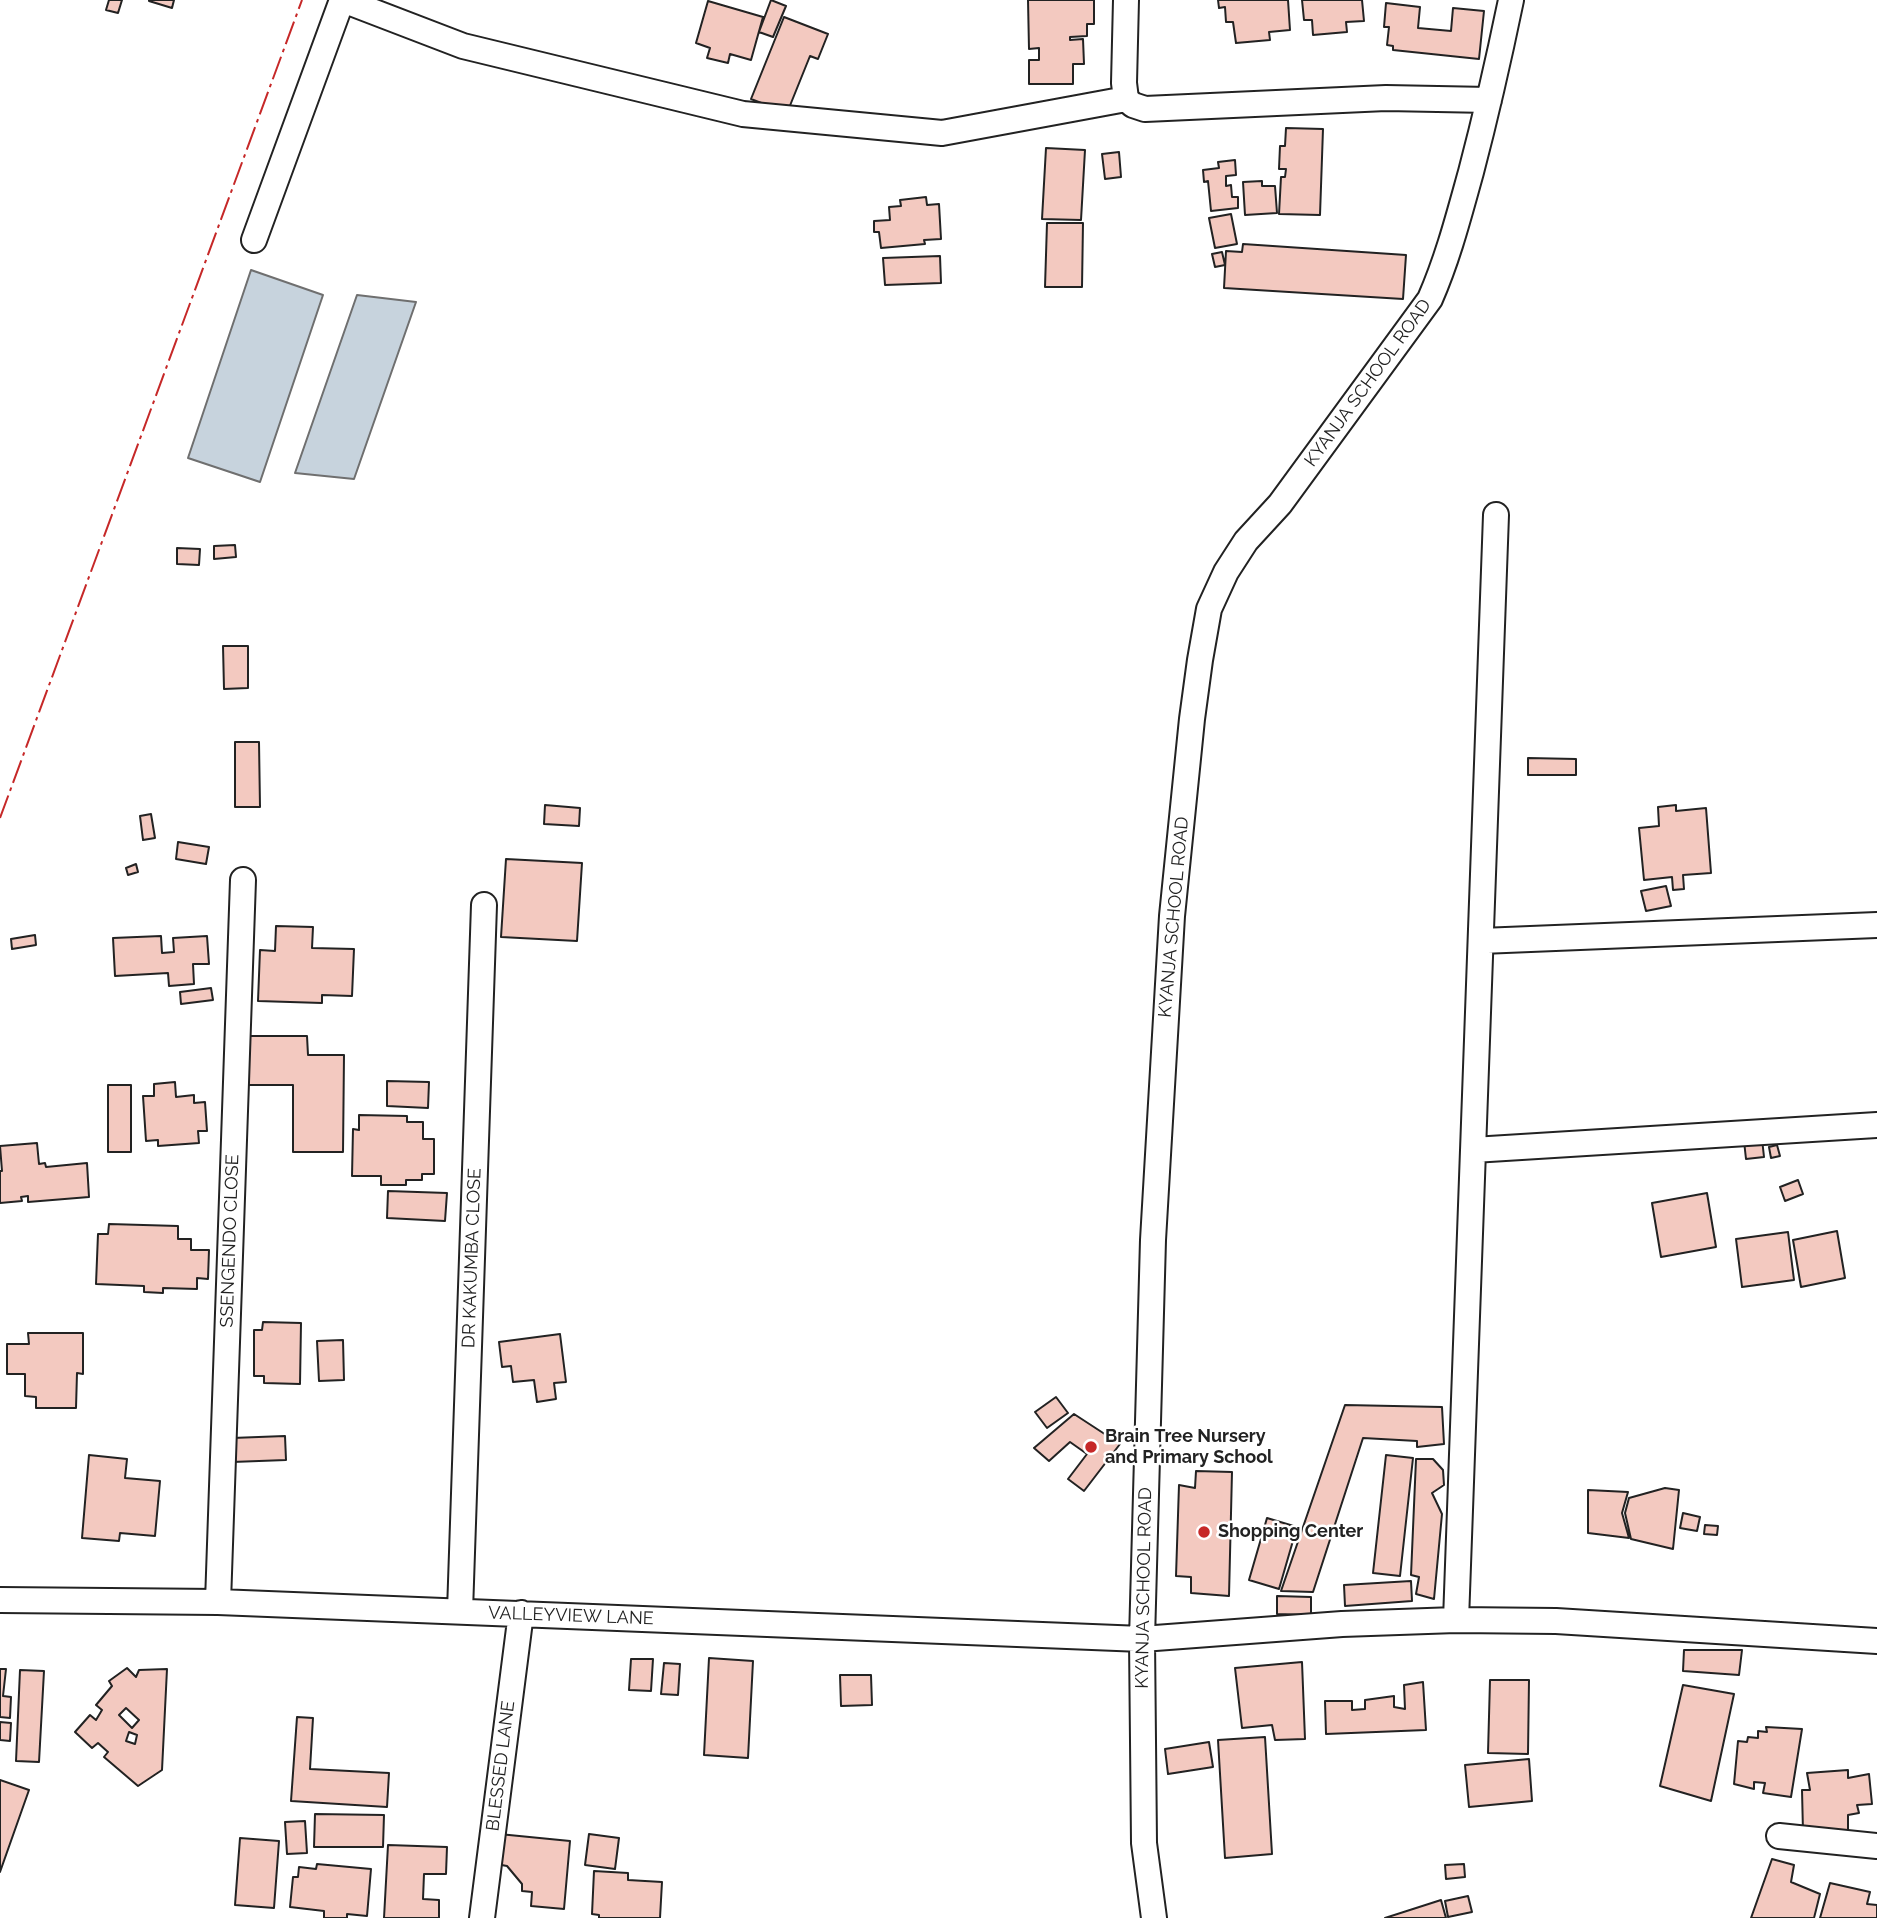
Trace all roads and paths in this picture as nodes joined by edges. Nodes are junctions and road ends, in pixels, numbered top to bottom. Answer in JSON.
{"nodes":[{"id":1,"x":343,"y":0,"type":"edge"},
{"id":2,"x":1126,"y":0,"type":"edge"},
{"id":3,"x":1511,"y":0,"type":"edge"},
{"id":4,"x":1126,"y":99,"type":"junction"},
{"id":5,"x":1489,"y":100,"type":"junction"},
{"id":6,"x":254,"y":240,"type":"dead end"},
{"id":7,"x":1496,"y":515,"type":"dead end"},
{"id":8,"x":243,"y":880,"type":"dead end"},
{"id":9,"x":484,"y":905,"type":"dead end"},
{"id":10,"x":1877,"y":925,"type":"edge"},
{"id":11,"x":1481,"y":941,"type":"junction"},
{"id":12,"x":1877,"y":1125,"type":"edge"},
{"id":13,"x":1473,"y":1150,"type":"junction"},
{"id":14,"x":0,"y":1600,"type":"edge"},
{"id":15,"x":218,"y":1602,"type":"junction"},
{"id":16,"x":460,"y":1611,"type":"junction"},
{"id":17,"x":521,"y":1614,"type":"junction"},
{"id":18,"x":1456,"y":1620,"type":"junction"},
{"id":19,"x":1142,"y":1639,"type":"junction"},
{"id":20,"x":1877,"y":1641,"type":"edge"},
{"id":21,"x":1779,"y":1836,"type":"dead end"},
{"id":22,"x":1877,"y":1846,"type":"edge"},
{"id":23,"x":482,"y":1918,"type":"edge"},
{"id":24,"x":1154,"y":1918,"type":"edge"}],
"edges":[{"from":1,"to":4,"type":"street"},
{"from":1,"to":6,"type":"street"},
{"from":2,"to":4,"type":"street"},
{"from":3,"to":5,"type":"street","name":"KYANJA SCHOOL ROAD"},
{"from":4,"to":5,"type":"street"},
{"from":5,"to":19,"type":"street","name":"KYANJA SCHOOL ROAD"},
{"from":7,"to":11,"type":"street"},
{"from":8,"to":15,"type":"street","name":"SSENGENDO CLOSE"},
{"from":9,"to":16,"type":"street","name":"DR KAKUMBA CLOSE"},
{"from":10,"to":11,"type":"street"},
{"from":11,"to":13,"type":"street"},
{"from":12,"to":13,"type":"street"},
{"from":13,"to":18,"type":"street"},
{"from":14,"to":15,"type":"street","name":"VALLEYVIEW LANE"},
{"from":15,"to":16,"type":"street","name":"VALLEYVIEW LANE"},
{"from":16,"to":17,"type":"street","name":"VALLEYVIEW LANE"},
{"from":17,"to":19,"type":"street","name":"VALLEYVIEW LANE"},
{"from":17,"to":23,"type":"street","name":"BLESSED LANE"},
{"from":18,"to":19,"type":"street","name":"VALLEYVIEW LANE"},
{"from":18,"to":20,"type":"street","name":"VALLEYVIEW LANE"},
{"from":19,"to":24,"type":"street","name":"KYANJA SCHOOL ROAD"},
{"from":21,"to":22,"type":"street"}]}
